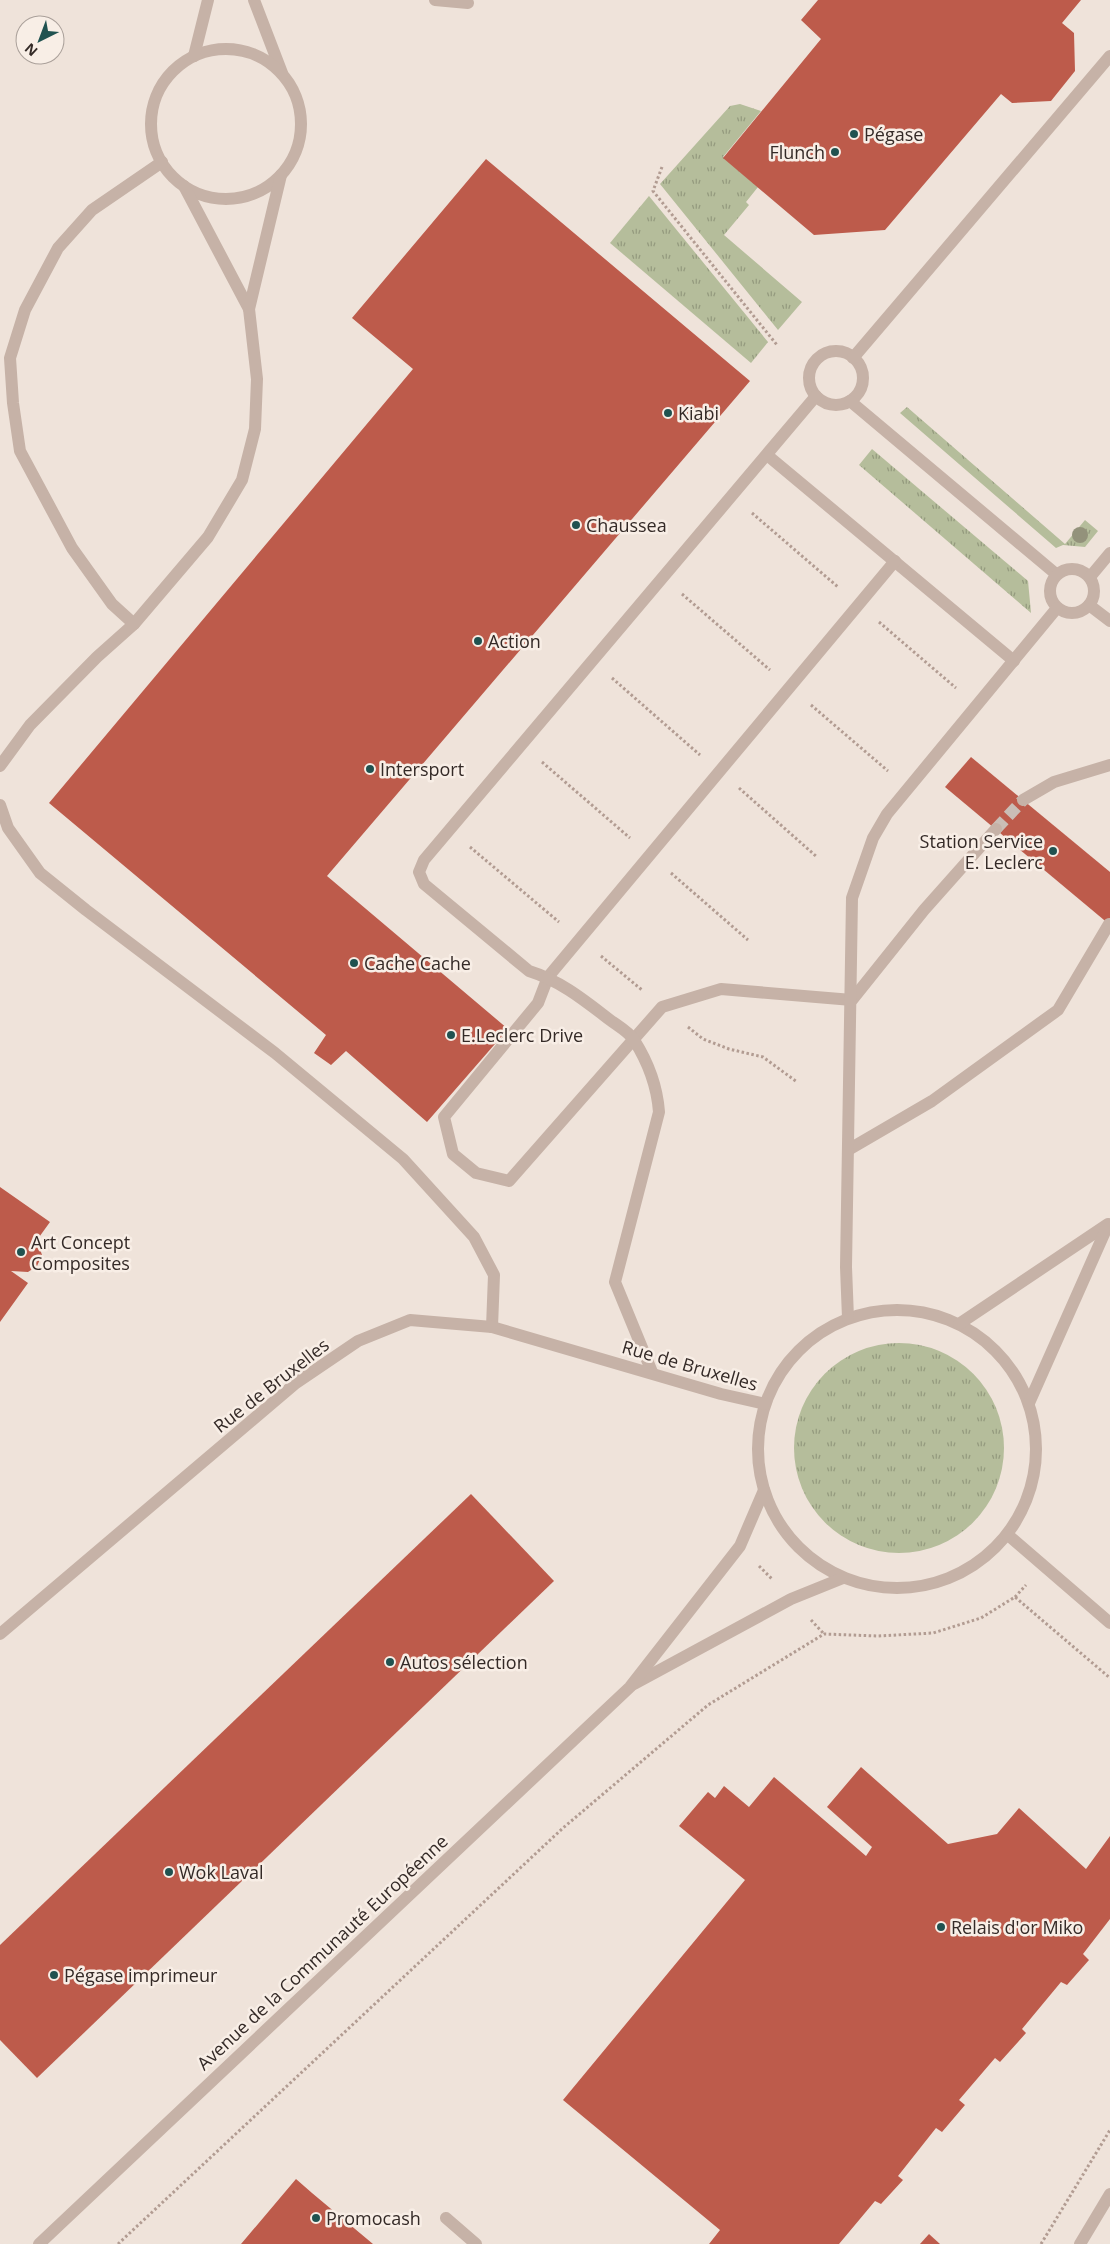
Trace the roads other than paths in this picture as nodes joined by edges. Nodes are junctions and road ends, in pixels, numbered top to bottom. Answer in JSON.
{"nodes":[{"id":1,"x":208,"y":0,"type":"edge"},
{"id":2,"x":254,"y":0,"type":"edge"},
{"id":3,"x":435,"y":0,"type":"edge"},
{"id":4,"x":468,"y":3,"type":"dead end"},
{"id":5,"x":194,"y":56,"type":"junction"},
{"id":6,"x":1110,"y":56,"type":"edge"},
{"id":7,"x":283,"y":75,"type":"junction"},
{"id":8,"x":162,"y":162,"type":"junction"},
{"id":9,"x":281,"y":174,"type":"junction"},
{"id":10,"x":184,"y":186,"type":"junction"},
{"id":11,"x":249,"y":309,"type":"junction"},
{"id":12,"x":853,"y":358,"type":"junction"},
{"id":13,"x":816,"y":396,"type":"junction"},
{"id":14,"x":850,"y":401,"type":"junction"},
{"id":15,"x":767,"y":454,"type":"junction"},
{"id":16,"x":1110,"y":553,"type":"edge"},
{"id":17,"x":895,"y":561,"type":"junction"},
{"id":18,"x":1056,"y":574,"type":"junction"},
{"id":19,"x":1090,"y":577,"type":"junction"},
{"id":20,"x":1089,"y":605,"type":"junction"},
{"id":21,"x":1057,"y":608,"type":"junction"},
{"id":22,"x":1110,"y":621,"type":"edge"},
{"id":23,"x":134,"y":624,"type":"junction"},
{"id":24,"x":1014,"y":660,"type":"junction"},
{"id":25,"x":1110,"y":765,"type":"edge"},
{"id":26,"x":0,"y":766,"type":"edge"},
{"id":27,"x":1023,"y":800,"type":"tunnel mouth"},
{"id":28,"x":0,"y":805,"type":"edge"},
{"id":29,"x":996,"y":829,"type":"tunnel mouth"},
{"id":30,"x":1109,"y":924,"type":"dead end"},
{"id":31,"x":548,"y":977,"type":"junction"},
{"id":32,"x":852,"y":1000,"type":"junction"},
{"id":33,"x":632,"y":1038,"type":"junction"},
{"id":34,"x":848,"y":1150,"type":"junction"},
{"id":35,"x":1109,"y":1224,"type":"edge"},
{"id":36,"x":848,"y":1318,"type":"junction"},
{"id":37,"x":959,"y":1324,"type":"junction"},
{"id":38,"x":492,"y":1327,"type":"junction"},
{"id":39,"x":652,"y":1372,"type":"junction"},
{"id":40,"x":1029,"y":1403,"type":"junction"},
{"id":41,"x":765,"y":1404,"type":"junction"},
{"id":42,"x":764,"y":1490,"type":"junction"},
{"id":43,"x":1008,"y":1535,"type":"junction"},
{"id":44,"x":843,"y":1578,"type":"junction"},
{"id":45,"x":1110,"y":1624,"type":"edge"},
{"id":46,"x":0,"y":1634,"type":"edge"},
{"id":47,"x":630,"y":1687,"type":"junction"},
{"id":48,"x":1110,"y":2194,"type":"edge"},
{"id":49,"x":446,"y":2218,"type":"dead end"},
{"id":50,"x":39,"y":2244,"type":"edge"},
{"id":51,"x":476,"y":2244,"type":"edge"},
{"id":52,"x":1080,"y":2244,"type":"edge"}],
"edges":[{"from":1,"to":5,"type":"street"},
{"from":2,"to":7,"type":"street"},
{"from":3,"to":4,"type":"street"},
{"from":5,"to":7,"type":"street"},
{"from":5,"to":8,"type":"street"},
{"from":6,"to":12,"type":"street"},
{"from":7,"to":9,"type":"street"},
{"from":8,"to":10,"type":"street"},
{"from":8,"to":23,"type":"street"},
{"from":9,"to":10,"type":"street"},
{"from":9,"to":11,"type":"street"},
{"from":10,"to":11,"type":"street"},
{"from":11,"to":23,"type":"street"},
{"from":12,"to":13,"type":"street"},
{"from":12,"to":14,"type":"street"},
{"from":13,"to":14,"type":"street"},
{"from":13,"to":15,"type":"street"},
{"from":14,"to":18,"type":"street"},
{"from":15,"to":17,"type":"street"},
{"from":15,"to":31,"type":"street"},
{"from":16,"to":19,"type":"street"},
{"from":17,"to":24,"type":"street"},
{"from":17,"to":31,"type":"street"},
{"from":18,"to":19,"type":"street"},
{"from":18,"to":21,"type":"street"},
{"from":19,"to":20,"type":"street"},
{"from":20,"to":21,"type":"street"},
{"from":20,"to":22,"type":"street"},
{"from":21,"to":24,"type":"street"},
{"from":23,"to":26,"type":"street"},
{"from":24,"to":32,"type":"street"},
{"from":25,"to":27,"type":"street"},
{"from":28,"to":38,"type":"street"},
{"from":29,"to":32,"type":"street"},
{"from":30,"to":34,"type":"street"},
{"from":31,"to":33,"type":"street"},
{"from":31,"to":33,"type":"street"},
{"from":32,"to":33,"type":"street"},
{"from":32,"to":34,"type":"street"},
{"from":33,"to":39,"type":"street"},
{"from":34,"to":36,"type":"street"},
{"from":35,"to":37,"type":"street"},
{"from":35,"to":40,"type":"street"},
{"from":36,"to":37,"type":"street"},
{"from":36,"to":41,"type":"street"},
{"from":37,"to":40,"type":"street"},
{"from":38,"to":39,"type":"street","name":"Rue de Bruxelles"},
{"from":38,"to":46,"type":"street","name":"Rue de Bruxelles"},
{"from":39,"to":41,"type":"street","name":"Rue de Bruxelles"},
{"from":40,"to":43,"type":"street"},
{"from":41,"to":42,"type":"street"},
{"from":42,"to":44,"type":"street"},
{"from":42,"to":47,"type":"street","name":"Avenue de la Communauté Européenne"},
{"from":43,"to":44,"type":"street"},
{"from":43,"to":45,"type":"street"},
{"from":44,"to":47,"type":"street","name":"Avenue de la Communauté Européenne"},
{"from":47,"to":50,"type":"street","name":"Avenue de la Communauté Européenne"},
{"from":48,"to":52,"type":"street"},
{"from":49,"to":51,"type":"street"}]}
